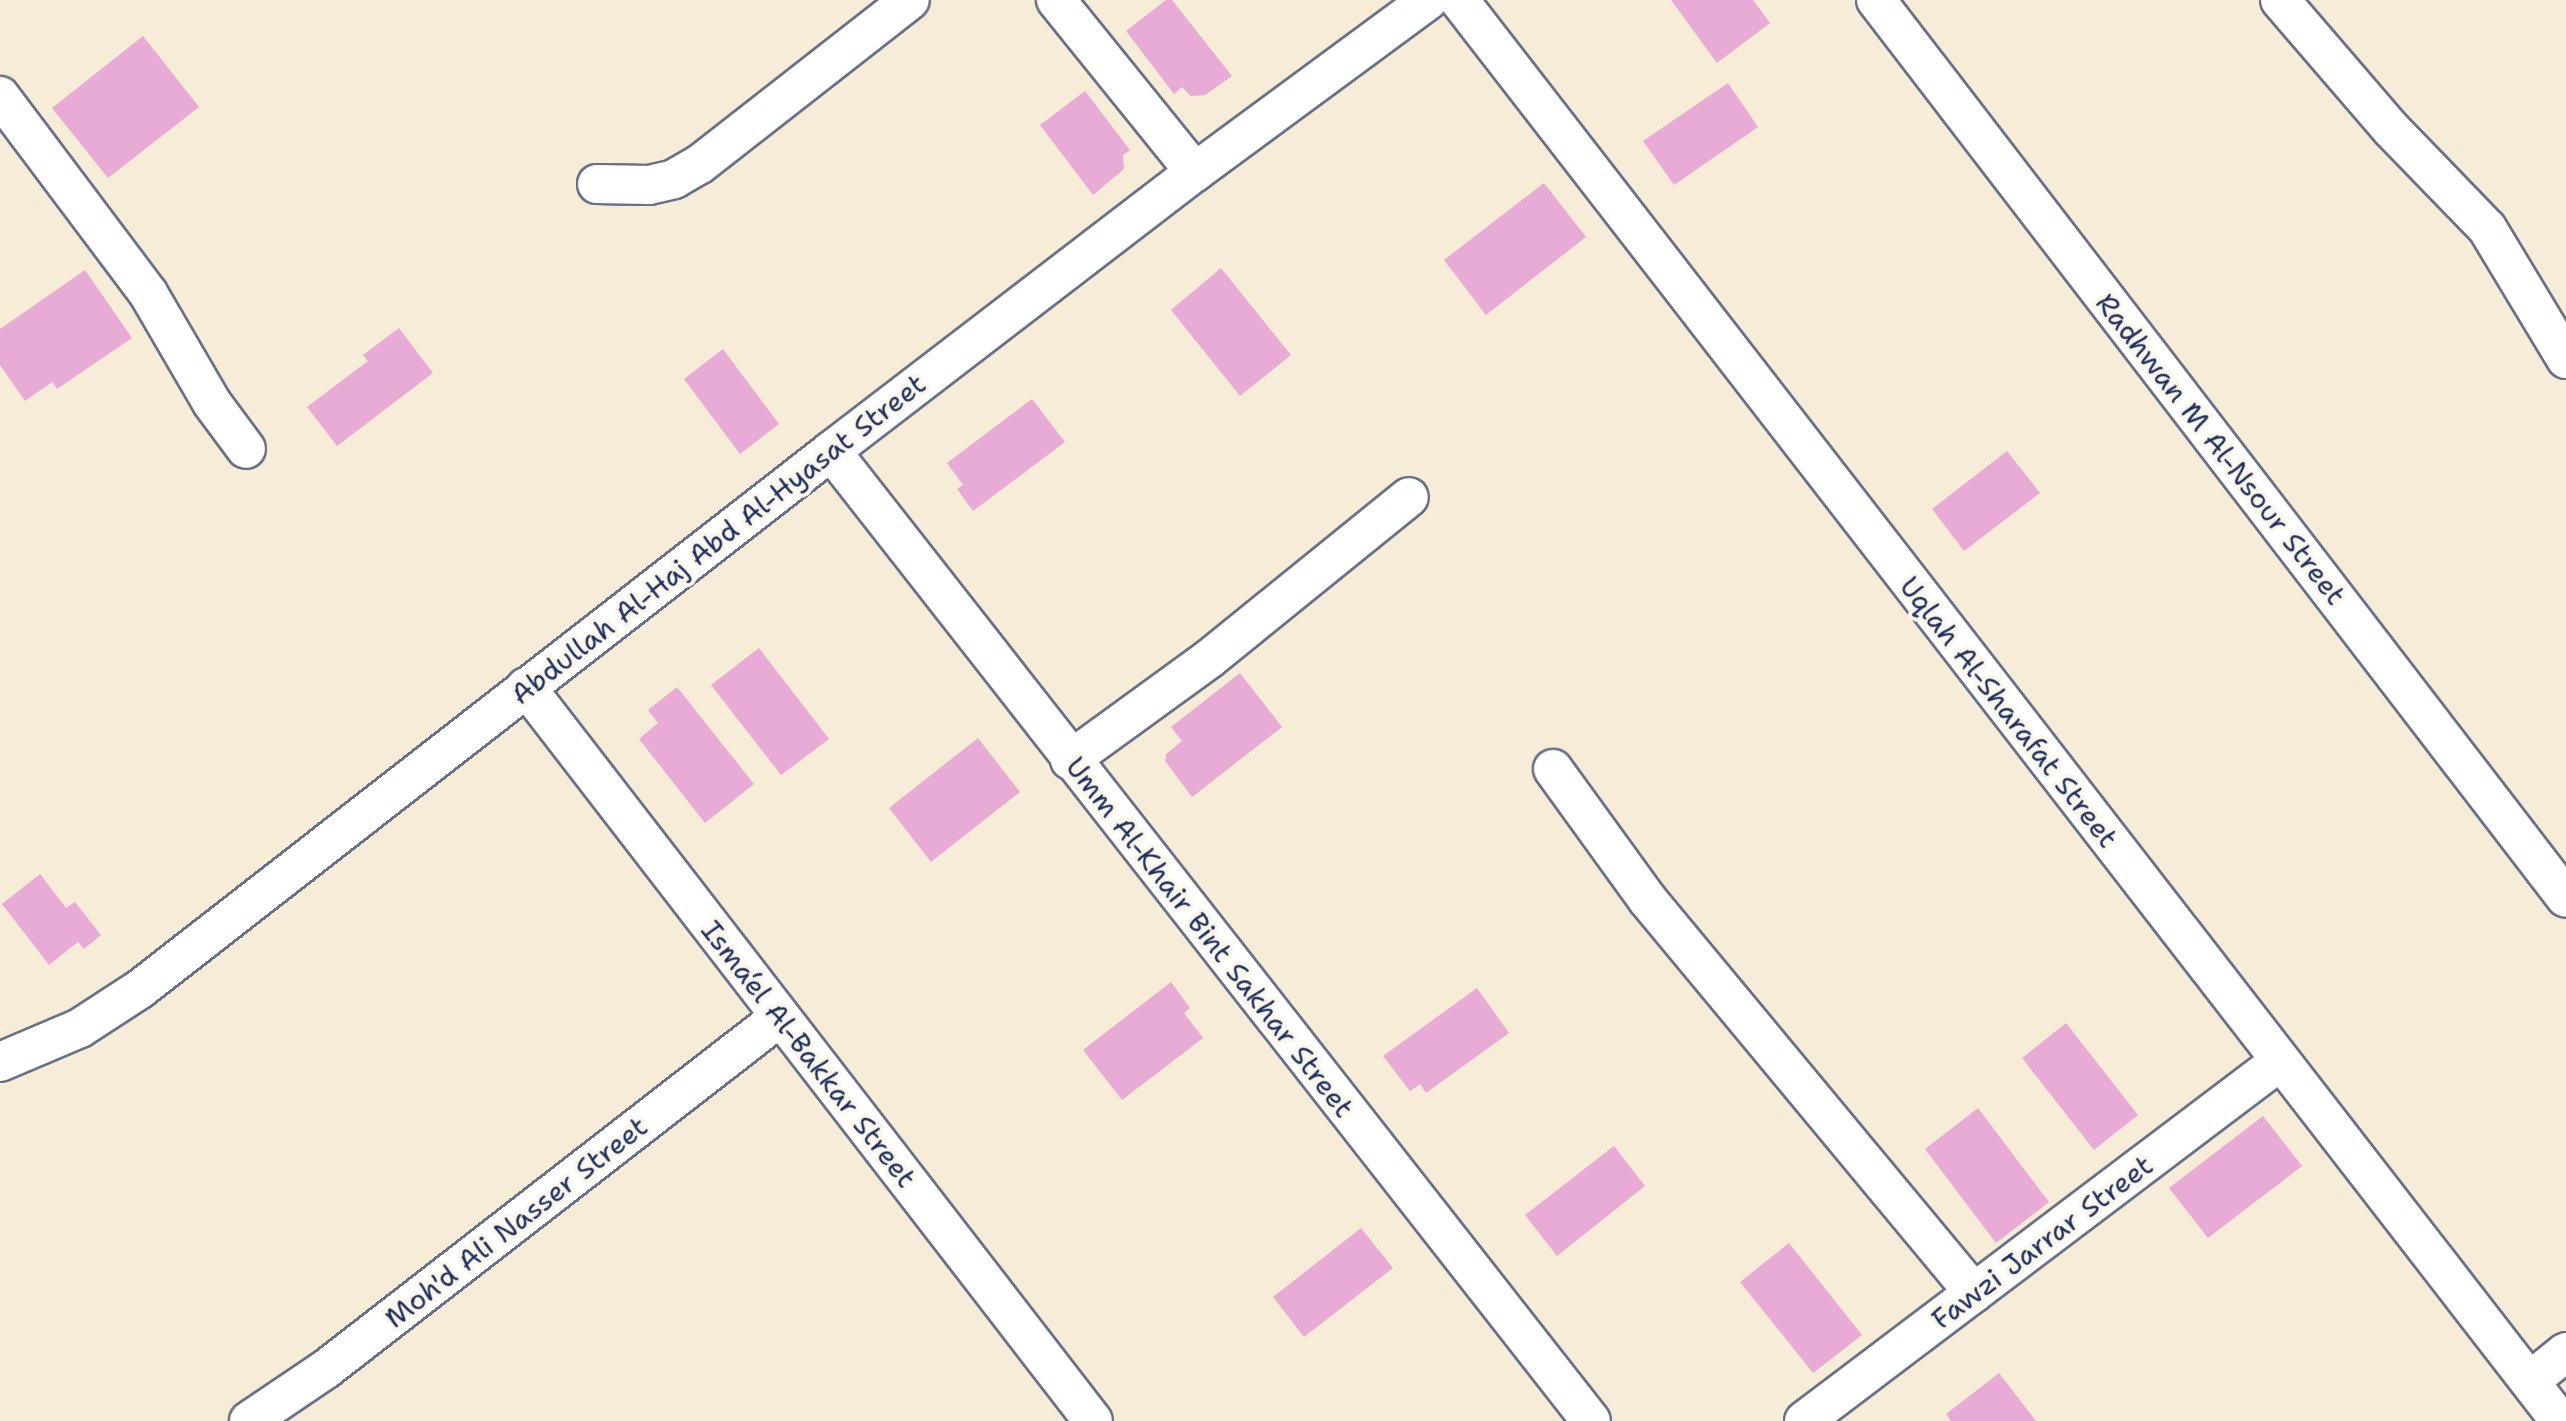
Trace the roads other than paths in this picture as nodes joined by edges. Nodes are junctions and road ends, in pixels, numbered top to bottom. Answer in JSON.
{"nodes":[{"id":1,"x":910,"y":0,"type":"edge"},
{"id":2,"x":1056,"y":0,"type":"edge"},
{"id":3,"x":1428,"y":0,"type":"edge"},
{"id":4,"x":1460,"y":0,"type":"edge"},
{"id":5,"x":1876,"y":0,"type":"edge"},
{"id":6,"x":2280,"y":0,"type":"edge"},
{"id":7,"x":0,"y":96,"type":"edge"},
{"id":8,"x":1194,"y":172,"type":"junction"},
{"id":9,"x":596,"y":184,"type":"dead end"},
{"id":10,"x":2566,"y":360,"type":"edge"},
{"id":11,"x":246,"y":450,"type":"dead end"},
{"id":12,"x":830,"y":451,"type":"junction"},
{"id":13,"x":1409,"y":497,"type":"dead end"},
{"id":14,"x":526,"y":687,"type":"junction"},
{"id":15,"x":1070,"y":760,"type":"junction"},
{"id":16,"x":1553,"y":768,"type":"dead end"},
{"id":17,"x":2566,"y":898,"type":"edge"},
{"id":18,"x":780,"y":1017,"type":"junction"},
{"id":19,"x":0,"y":1062,"type":"edge"},
{"id":20,"x":2279,"y":1062,"type":"junction"},
{"id":21,"x":1974,"y":1293,"type":"junction"},
{"id":22,"x":2566,"y":1352,"type":"edge"},
{"id":23,"x":2530,"y":1381,"type":"junction"},
{"id":24,"x":249,"y":1421,"type":"edge"},
{"id":25,"x":1093,"y":1421,"type":"edge"},
{"id":26,"x":1591,"y":1421,"type":"edge"},
{"id":27,"x":1804,"y":1421,"type":"edge"},
{"id":28,"x":2560,"y":1421,"type":"edge"}],
"edges":[{"from":1,"to":9,"type":"street"},
{"from":2,"to":8,"type":"street"},
{"from":3,"to":8,"type":"street","name":"Abdullah Al-Haj Abd Al-Hyasat Street"},
{"from":4,"to":20,"type":"street","name":"Uqlah Al-Sharafat Street"},
{"from":5,"to":17,"type":"street","name":"Radhwan M Al-Nsour Street"},
{"from":6,"to":10,"type":"street"},
{"from":7,"to":11,"type":"street"},
{"from":8,"to":12,"type":"street","name":"Abdullah Al-Haj Abd Al-Hyasat Street"},
{"from":12,"to":14,"type":"street","name":"Abdullah Al-Haj Abd Al-Hyasat Street"},
{"from":12,"to":15,"type":"street","name":"Umm Al-Khair Bint Sakhar Street"},
{"from":13,"to":15,"type":"street"},
{"from":14,"to":18,"type":"street","name":"Isma‘el Al-Bakkar Street"},
{"from":14,"to":19,"type":"street","name":"Abdullah Al-Haj Abd Al-Hyasat Street"},
{"from":15,"to":26,"type":"street","name":"Umm Al-Khair Bint Sakhar Street"},
{"from":16,"to":21,"type":"street"},
{"from":18,"to":24,"type":"street","name":"Moh'd Ali Nasser Street"},
{"from":18,"to":25,"type":"street","name":"Isma‘el Al-Bakkar Street"},
{"from":20,"to":21,"type":"street","name":"Fawzi Jarrar Street"},
{"from":20,"to":23,"type":"street","name":"Uqlah Al-Sharafat Street"},
{"from":21,"to":27,"type":"street","name":"Fawzi Jarrar Street"},
{"from":22,"to":23,"type":"street"},
{"from":23,"to":28,"type":"street","name":"Uqlah Al-Sharafat Street"}]}
